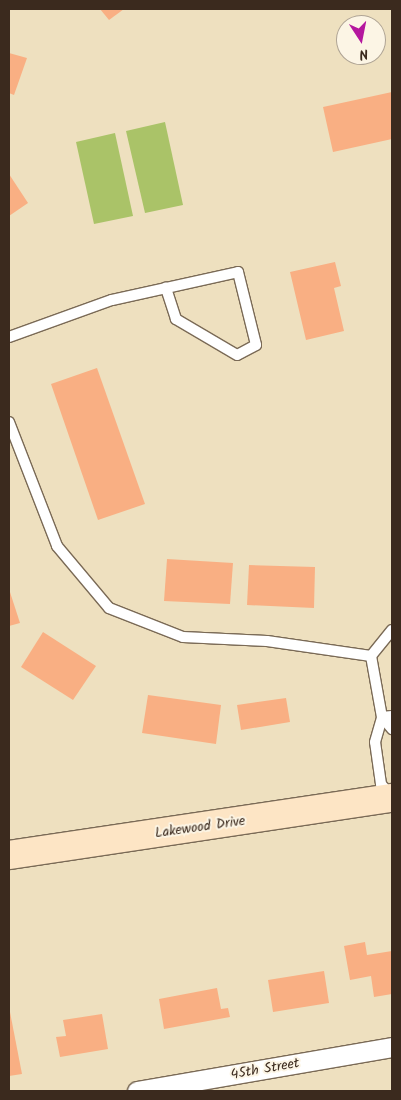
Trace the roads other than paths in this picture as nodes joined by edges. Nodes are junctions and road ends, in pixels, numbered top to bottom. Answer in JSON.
{"nodes":[{"id":1,"x":166,"y":288,"type":"junction"},
{"id":2,"x":9,"y":336,"type":"edge"},
{"id":3,"x":9,"y":422,"type":"edge"},
{"id":4,"x":392,"y":630,"type":"edge"},
{"id":5,"x":371,"y":656,"type":"junction"},
{"id":6,"x":387,"y":716,"type":"edge"},
{"id":7,"x":392,"y":729,"type":"edge"},
{"id":8,"x":392,"y":798,"type":"edge"},
{"id":9,"x":9,"y":855,"type":"edge"},
{"id":10,"x":392,"y":1047,"type":"edge"},
{"id":11,"x":137,"y":1091,"type":"edge"}],
"edges":[{"from":1,"to":1,"type":"lane"},
{"from":1,"to":2,"type":"lane"},
{"from":3,"to":5,"type":"lane"},
{"from":4,"to":5,"type":"lane"},
{"from":5,"to":6,"type":"lane"},
{"from":6,"to":7,"type":"lane"},
{"from":6,"to":8,"type":"lane"},
{"from":8,"to":9,"type":"street","name":"Lakewood Drive"},
{"from":10,"to":11,"type":"street","name":"45th Street"}]}
